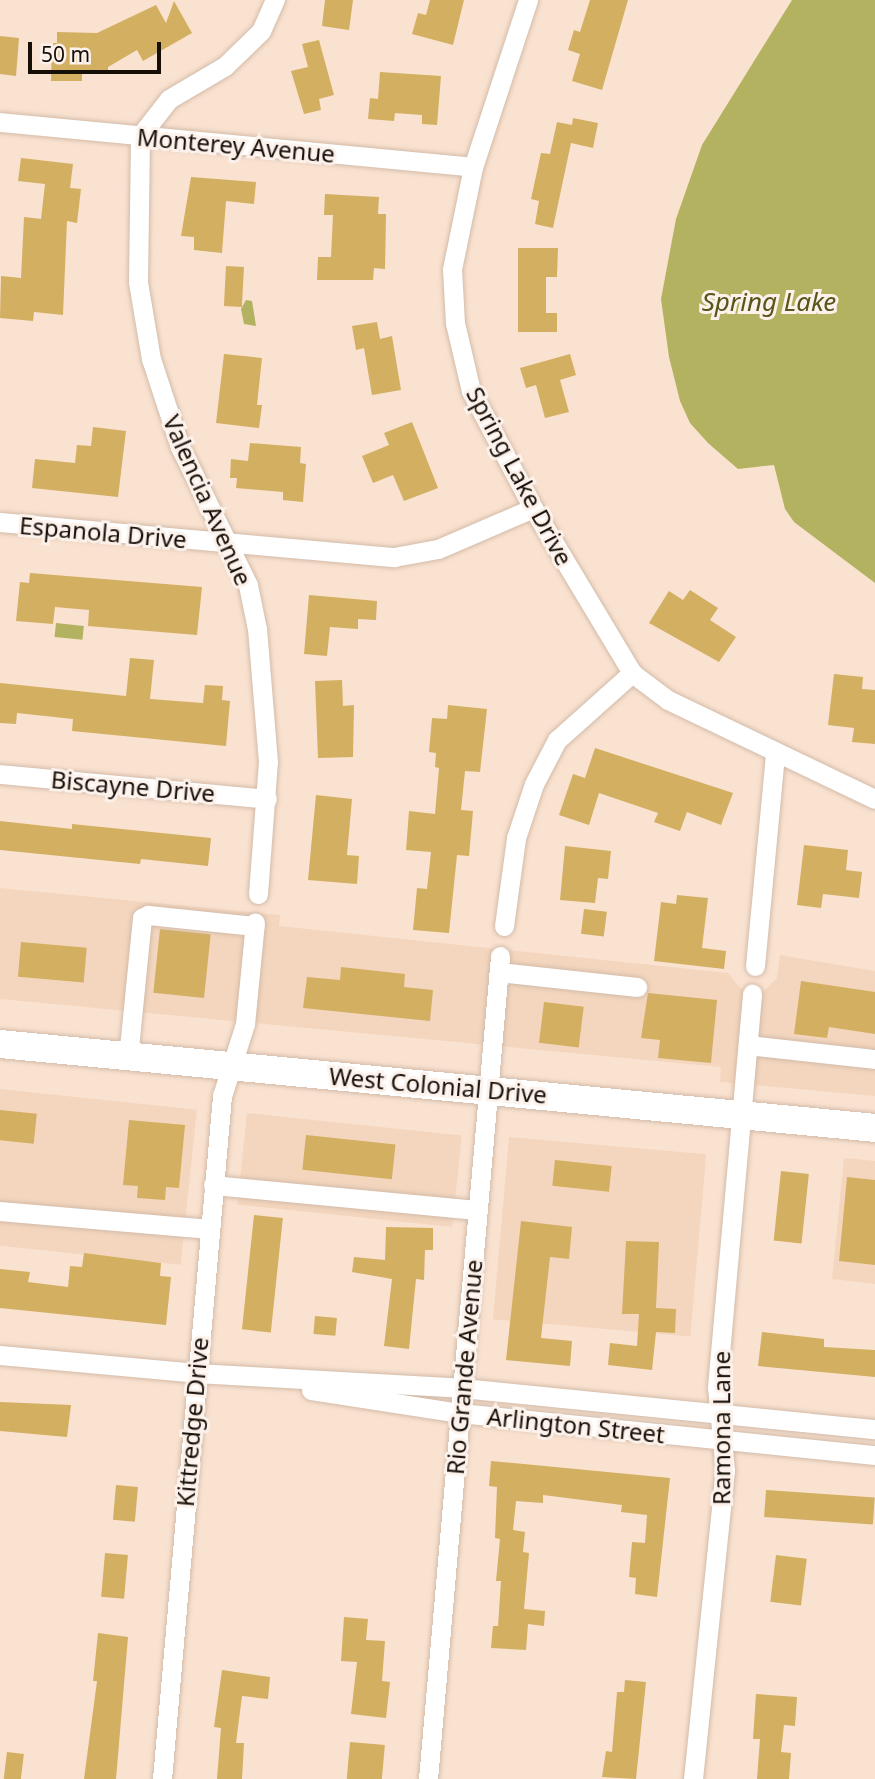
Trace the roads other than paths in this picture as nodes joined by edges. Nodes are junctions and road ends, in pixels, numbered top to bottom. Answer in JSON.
{"nodes":[{"id":1,"x":275,"y":0,"type":"edge"},
{"id":2,"x":528,"y":0,"type":"edge"},
{"id":3,"x":0,"y":122,"type":"edge"},
{"id":4,"x":140,"y":136,"type":"junction"},
{"id":5,"x":473,"y":167,"type":"junction"},
{"id":6,"x":533,"y":508,"type":"junction"},
{"id":7,"x":0,"y":522,"type":"edge"},
{"id":8,"x":230,"y":544,"type":"junction"},
{"id":9,"x":632,"y":673,"type":"junction"},
{"id":10,"x":775,"y":754,"type":"junction"},
{"id":11,"x":0,"y":774,"type":"edge"},
{"id":12,"x":267,"y":799,"type":"junction"},
{"id":13,"x":875,"y":799,"type":"edge"},
{"id":14,"x":258,"y":894,"type":"dead end"},
{"id":15,"x":504,"y":926,"type":"dead end"},
{"id":16,"x":755,"y":966,"type":"dead end"},
{"id":17,"x":637,"y":987,"type":"dead end"},
{"id":18,"x":752,"y":994,"type":"dead end"},
{"id":19,"x":0,"y":1044,"type":"edge"},
{"id":20,"x":748,"y":1045,"type":"junction"},
{"id":21,"x":128,"y":1058,"type":"junction"},
{"id":22,"x":875,"y":1059,"type":"edge"},
{"id":23,"x":232,"y":1068,"type":"junction"},
{"id":24,"x":489,"y":1089,"type":"junction"},
{"id":25,"x":742,"y":1114,"type":"junction"},
{"id":26,"x":875,"y":1128,"type":"edge"},
{"id":27,"x":214,"y":1185,"type":"junction"},
{"id":28,"x":478,"y":1210,"type":"junction"},
{"id":29,"x":0,"y":1211,"type":"edge"},
{"id":30,"x":209,"y":1229,"type":"junction"},
{"id":31,"x":0,"y":1355,"type":"edge"},
{"id":32,"x":196,"y":1373,"type":"junction"},
{"id":33,"x":462,"y":1388,"type":"junction"},
{"id":34,"x":460,"y":1413,"type":"junction"},
{"id":35,"x":719,"y":1415,"type":"junction"},
{"id":36,"x":875,"y":1429,"type":"edge"},
{"id":37,"x":722,"y":1440,"type":"junction"},
{"id":38,"x":875,"y":1455,"type":"edge"},
{"id":39,"x":162,"y":1779,"type":"edge"},
{"id":40,"x":428,"y":1779,"type":"edge"},
{"id":41,"x":694,"y":1779,"type":"edge"}],
"edges":[{"from":1,"to":4,"type":"street"},
{"from":2,"to":5,"type":"street","name":"Spring Lake Drive"},
{"from":3,"to":4,"type":"street","name":"Monterey Avenue"},
{"from":4,"to":5,"type":"street","name":"Monterey Avenue"},
{"from":4,"to":8,"type":"street","name":"Valencia Avenue"},
{"from":5,"to":6,"type":"street","name":"Spring Lake Drive"},
{"from":6,"to":8,"type":"street","name":"Espanola Drive"},
{"from":6,"to":9,"type":"street","name":"Spring Lake Drive"},
{"from":7,"to":8,"type":"street","name":"Espanola Drive"},
{"from":8,"to":12,"type":"street","name":"Valencia Avenue"},
{"from":9,"to":10,"type":"street","name":"Spring Lake Drive"},
{"from":9,"to":15,"type":"street"},
{"from":10,"to":13,"type":"street","name":"Spring Lake Drive"},
{"from":10,"to":16,"type":"street"},
{"from":11,"to":12,"type":"street","name":"Biscayne Drive"},
{"from":12,"to":14,"type":"street","name":"Valencia Avenue"},
{"from":17,"to":24,"type":"street","name":"Rio Grande Avenue"},
{"from":18,"to":20,"type":"street","name":"Ramona Lane"},
{"from":19,"to":21,"type":"highway","name":"West Colonial Drive"},
{"from":20,"to":22,"type":"street"},
{"from":20,"to":25,"type":"street","name":"Ramona Lane"},
{"from":21,"to":23,"type":"highway","name":"West Colonial Drive"},
{"from":21,"to":23,"type":"street"},
{"from":23,"to":24,"type":"highway","name":"West Colonial Drive"},
{"from":23,"to":27,"type":"street","name":"Kittredge Drive"},
{"from":24,"to":25,"type":"highway","name":"West Colonial Drive"},
{"from":24,"to":28,"type":"street","name":"Rio Grande Avenue"},
{"from":25,"to":26,"type":"highway","name":"West Colonial Drive"},
{"from":25,"to":35,"type":"street","name":"Ramona Lane"},
{"from":27,"to":28,"type":"street"},
{"from":27,"to":30,"type":"street","name":"Kittredge Drive"},
{"from":28,"to":33,"type":"street","name":"Rio Grande Avenue"},
{"from":29,"to":30,"type":"street"},
{"from":30,"to":32,"type":"street","name":"Kittredge Drive"},
{"from":31,"to":32,"type":"street","name":"Arlington Street"},
{"from":32,"to":33,"type":"street","name":"Arlington Street"},
{"from":32,"to":34,"type":"street","name":"Arlington Street"},
{"from":32,"to":39,"type":"street","name":"Kittredge Drive"},
{"from":33,"to":34,"type":"street","name":"Rio Grande Avenue"},
{"from":33,"to":35,"type":"street","name":"Arlington Street"},
{"from":34,"to":37,"type":"street","name":"Arlington Street"},
{"from":34,"to":40,"type":"street","name":"Rio Grande Avenue"},
{"from":35,"to":36,"type":"street","name":"Arlington Street"},
{"from":35,"to":37,"type":"street","name":"Ramona Lane"},
{"from":37,"to":38,"type":"street","name":"Arlington Street"},
{"from":37,"to":41,"type":"street","name":"Ramona Lane"}]}
